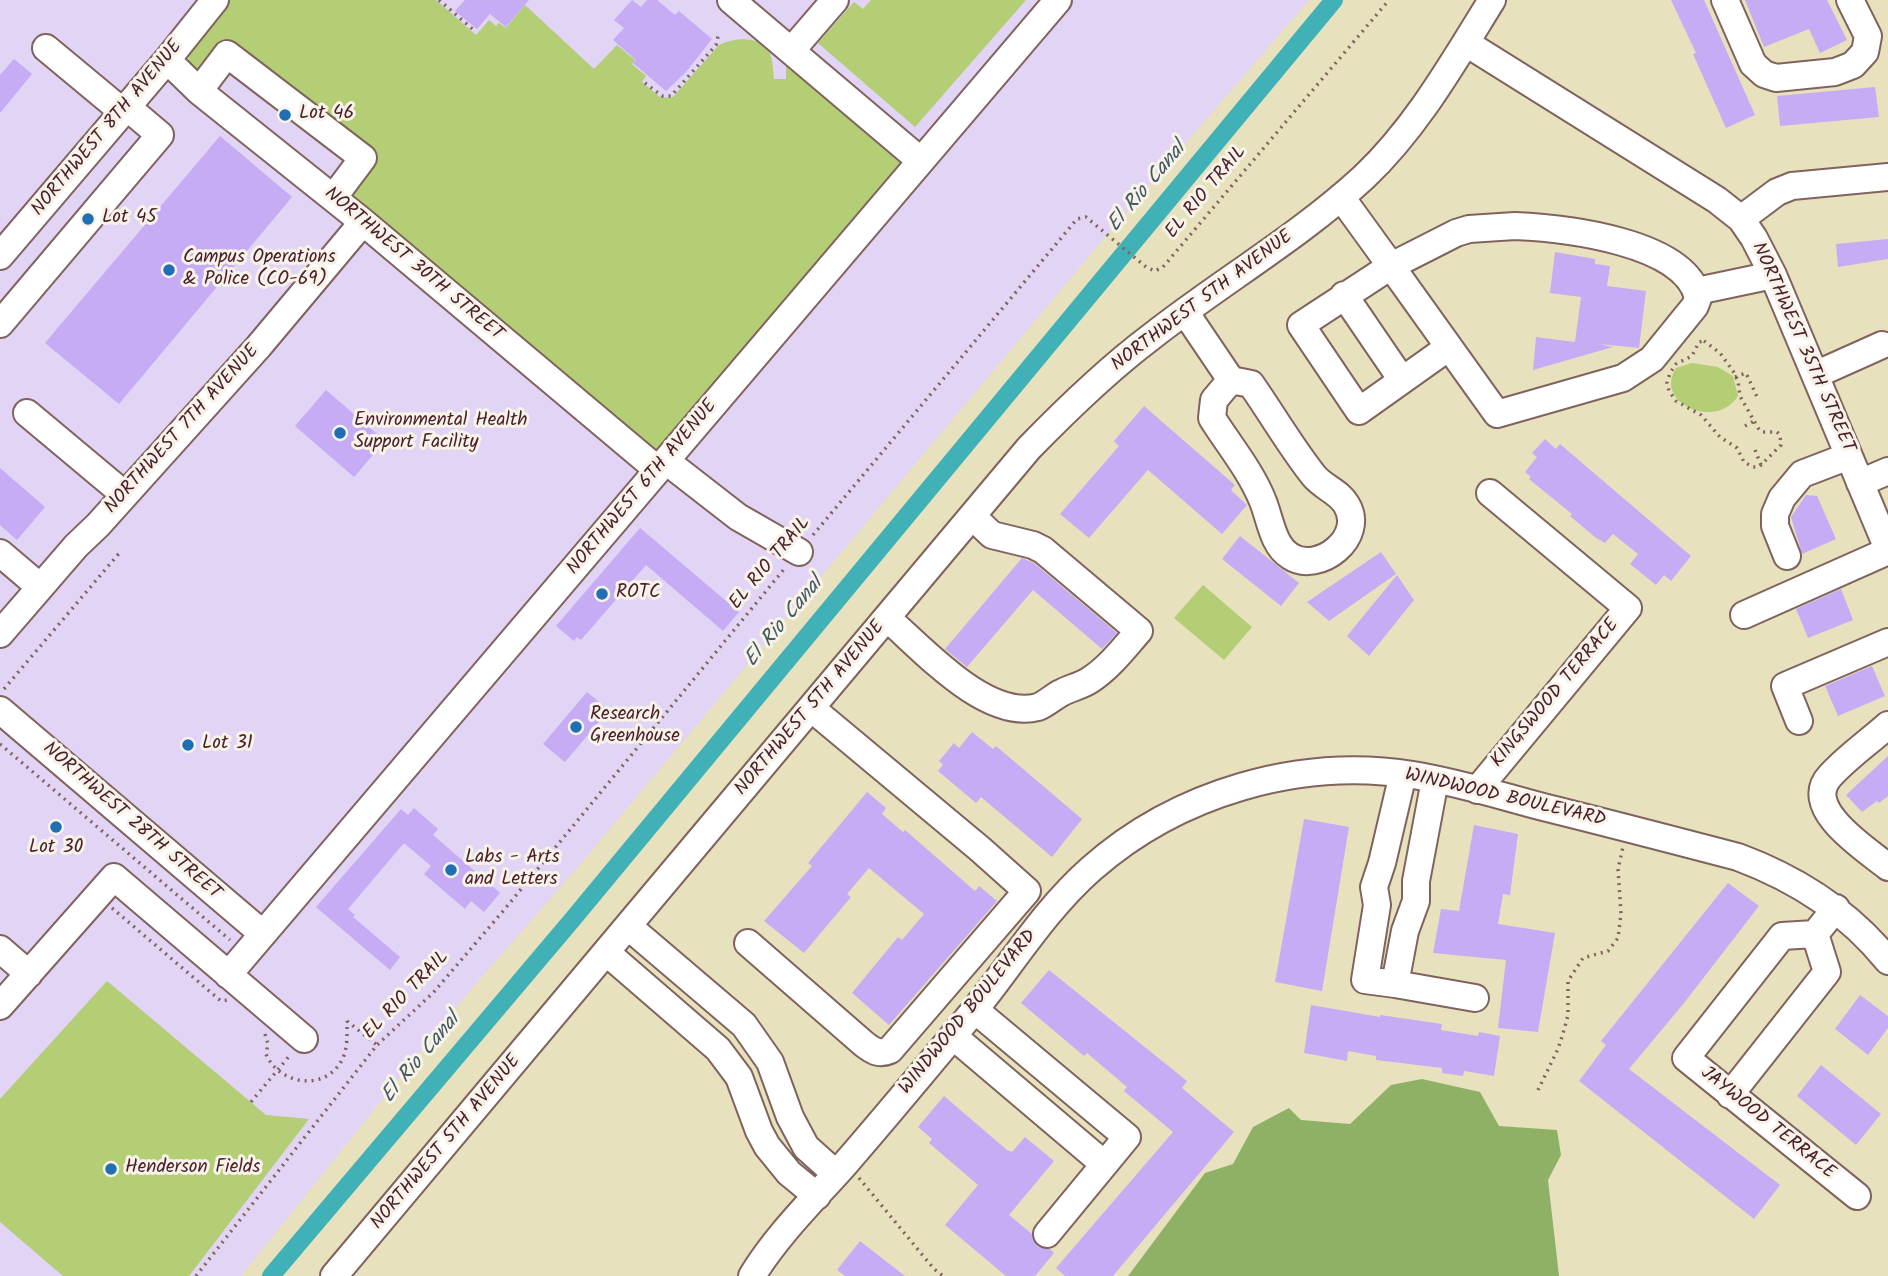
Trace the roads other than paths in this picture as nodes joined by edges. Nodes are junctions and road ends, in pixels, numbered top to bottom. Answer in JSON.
{"nodes":[{"id":1,"x":215,"y":0,"type":"edge"},
{"id":2,"x":731,"y":0,"type":"edge"},
{"id":3,"x":1058,"y":0,"type":"edge"},
{"id":4,"x":1492,"y":0,"type":"edge"},
{"id":5,"x":1725,"y":0,"type":"edge"},
{"id":6,"x":1850,"y":0,"type":"edge"},
{"id":7,"x":824,"y":4,"type":"edge"},
{"id":8,"x":1466,"y":43,"type":"junction"},
{"id":9,"x":46,"y":48,"type":"dead end"},
{"id":10,"x":791,"y":51,"type":"junction"},
{"id":11,"x":167,"y":60,"type":"junction"},
{"id":12,"x":199,"y":91,"type":"junction"},
{"id":13,"x":125,"y":110,"type":"junction"},
{"id":14,"x":921,"y":161,"type":"junction"},
{"id":15,"x":1888,"y":177,"type":"edge"},
{"id":16,"x":1341,"y":197,"type":"junction"},
{"id":17,"x":332,"y":198,"type":"junction"},
{"id":18,"x":1741,"y":219,"type":"junction"},
{"id":19,"x":363,"y":222,"type":"junction"},
{"id":20,"x":0,"y":256,"type":"edge"},
{"id":21,"x":1391,"y":266,"type":"junction"},
{"id":22,"x":1773,"y":275,"type":"junction"},
{"id":23,"x":1697,"y":291,"type":"junction"},
{"id":24,"x":1343,"y":295,"type":"junction"},
{"id":25,"x":1185,"y":312,"type":"junction"},
{"id":26,"x":0,"y":324,"type":"edge"},
{"id":27,"x":1882,"y":345,"type":"edge"},
{"id":28,"x":1449,"y":347,"type":"junction"},
{"id":29,"x":1815,"y":375,"type":"junction"},
{"id":30,"x":1231,"y":380,"type":"junction"},
{"id":31,"x":1402,"y":380,"type":"junction"},
{"id":32,"x":27,"y":413,"type":"dead end"},
{"id":33,"x":1849,"y":456,"type":"junction"},
{"id":34,"x":662,"y":466,"type":"junction"},
{"id":35,"x":1888,"y":471,"type":"edge"},
{"id":36,"x":1860,"y":483,"type":"junction"},
{"id":37,"x":1490,"y":493,"type":"dead end"},
{"id":38,"x":125,"y":495,"type":"junction"},
{"id":39,"x":972,"y":516,"type":"junction"},
{"id":40,"x":1888,"y":550,"type":"edge"},
{"id":41,"x":799,"y":552,"type":"road end"},
{"id":42,"x":0,"y":553,"type":"edge"},
{"id":43,"x":1787,"y":556,"type":"dead end"},
{"id":44,"x":40,"y":587,"type":"junction"},
{"id":45,"x":1744,"y":615,"type":"dead end"},
{"id":46,"x":887,"y":618,"type":"junction"},
{"id":47,"x":0,"y":634,"type":"edge"},
{"id":48,"x":1888,"y":642,"type":"edge"},
{"id":49,"x":811,"y":708,"type":"junction"},
{"id":50,"x":0,"y":710,"type":"edge"},
{"id":51,"x":1799,"y":721,"type":"dead end"},
{"id":52,"x":1888,"y":725,"type":"edge"},
{"id":53,"x":1403,"y":774,"type":"junction"},
{"id":54,"x":1434,"y":780,"type":"junction"},
{"id":55,"x":1477,"y":790,"type":"junction"},
{"id":56,"x":1888,"y":867,"type":"edge"},
{"id":57,"x":1836,"y":908,"type":"junction"},
{"id":58,"x":629,"y":927,"type":"junction"},
{"id":59,"x":1815,"y":934,"type":"junction"},
{"id":60,"x":748,"y":943,"type":"dead end"},
{"id":61,"x":254,"y":944,"type":"junction"},
{"id":62,"x":0,"y":949,"type":"edge"},
{"id":63,"x":607,"y":954,"type":"junction"},
{"id":64,"x":1888,"y":961,"type":"edge"},
{"id":65,"x":29,"y":974,"type":"junction"},
{"id":66,"x":1395,"y":984,"type":"junction"},
{"id":67,"x":232,"y":986,"type":"junction"},
{"id":68,"x":1475,"y":998,"type":"dead end"},
{"id":69,"x":0,"y":1006,"type":"edge"},
{"id":70,"x":975,"y":1010,"type":"junction"},
{"id":71,"x":953,"y":1036,"type":"junction"},
{"id":72,"x":304,"y":1038,"type":"road end"},
{"id":73,"x":757,"y":1042,"type":"junction"},
{"id":74,"x":729,"y":1062,"type":"junction"},
{"id":75,"x":1055,"y":1077,"type":"junction"},
{"id":76,"x":1730,"y":1095,"type":"junction"},
{"id":77,"x":1032,"y":1103,"type":"junction"},
{"id":78,"x":1104,"y":1164,"type":"junction"},
{"id":79,"x":841,"y":1168,"type":"junction"},
{"id":80,"x":817,"y":1196,"type":"junction"},
{"id":81,"x":1857,"y":1196,"type":"dead end"},
{"id":82,"x":1047,"y":1234,"type":"dead end"},
{"id":83,"x":334,"y":1276,"type":"edge"},
{"id":84,"x":752,"y":1276,"type":"edge"}],
"edges":[{"from":1,"to":11,"type":"street","name":"NORTHWEST 8TH AVENUE"},
{"from":2,"to":10,"type":"street"},
{"from":3,"to":14,"type":"street","name":"NORTHWEST 6TH AVENUE"},
{"from":4,"to":8,"type":"street","name":"NORTHWEST 5TH AVENUE"},
{"from":5,"to":6,"type":"street"},
{"from":7,"to":10,"type":"street"},
{"from":8,"to":16,"type":"street","name":"NORTHWEST 5TH AVENUE"},
{"from":8,"to":18,"type":"street","name":"NORTHWEST 35TH STREET"},
{"from":9,"to":13,"type":"street"},
{"from":10,"to":14,"type":"street"},
{"from":11,"to":12,"type":"street","name":"NORTHWEST 30TH STREET"},
{"from":11,"to":13,"type":"street","name":"NORTHWEST 8TH AVENUE"},
{"from":12,"to":17,"type":"street","name":"NORTHWEST 30TH STREET"},
{"from":12,"to":17,"type":"street"},
{"from":13,"to":20,"type":"street","name":"NORTHWEST 8TH AVENUE"},
{"from":13,"to":26,"type":"street"},
{"from":14,"to":34,"type":"street","name":"NORTHWEST 6TH AVENUE"},
{"from":15,"to":18,"type":"street"},
{"from":16,"to":21,"type":"street"},
{"from":16,"to":25,"type":"street","name":"NORTHWEST 5TH AVENUE"},
{"from":17,"to":19,"type":"street","name":"NORTHWEST 30TH STREET"},
{"from":18,"to":22,"type":"street","name":"NORTHWEST 35TH STREET"},
{"from":19,"to":34,"type":"street","name":"NORTHWEST 30TH STREET"},
{"from":19,"to":38,"type":"street","name":"NORTHWEST 7TH AVENUE"},
{"from":21,"to":23,"type":"street"},
{"from":21,"to":24,"type":"street"},
{"from":21,"to":28,"type":"street"},
{"from":22,"to":23,"type":"street"},
{"from":22,"to":29,"type":"street","name":"NORTHWEST 35TH STREET"},
{"from":23,"to":28,"type":"street"},
{"from":24,"to":31,"type":"street"},
{"from":24,"to":31,"type":"street"},
{"from":25,"to":30,"type":"street"},
{"from":25,"to":39,"type":"street","name":"NORTHWEST 5TH AVENUE"},
{"from":27,"to":29,"type":"street"},
{"from":28,"to":31,"type":"street"},
{"from":29,"to":33,"type":"street","name":"NORTHWEST 35TH STREET"},
{"from":30,"to":30,"type":"street"},
{"from":32,"to":38,"type":"street"},
{"from":33,"to":36,"type":"street","name":"NORTHWEST 35TH STREET"},
{"from":33,"to":43,"type":"street"},
{"from":34,"to":41,"type":"street","name":"NORTHWEST 30TH STREET"},
{"from":34,"to":61,"type":"street","name":"NORTHWEST 6TH AVENUE"},
{"from":35,"to":36,"type":"street"},
{"from":36,"to":40,"type":"street","name":"NORTHWEST 35TH STREET"},
{"from":37,"to":55,"type":"street","name":"KINGSWOOD TERRACE"},
{"from":38,"to":44,"type":"street","name":"NORTHWEST 7TH AVENUE"},
{"from":39,"to":46,"type":"street","name":"NORTHWEST 5TH AVENUE"},
{"from":39,"to":46,"type":"street"},
{"from":40,"to":45,"type":"street"},
{"from":42,"to":44,"type":"street"},
{"from":44,"to":47,"type":"street","name":"NORTHWEST 7TH AVENUE"},
{"from":46,"to":49,"type":"street","name":"NORTHWEST 5TH AVENUE"},
{"from":48,"to":51,"type":"street"},
{"from":49,"to":58,"type":"street","name":"NORTHWEST 5TH AVENUE"},
{"from":49,"to":60,"type":"street"},
{"from":50,"to":61,"type":"street","name":"NORTHWEST 28TH STREET"},
{"from":52,"to":56,"type":"street"},
{"from":53,"to":54,"type":"street","name":"WINDWOOD BOULEVARD"},
{"from":53,"to":66,"type":"street"},
{"from":53,"to":70,"type":"street","name":"WINDWOOD BOULEVARD"},
{"from":54,"to":55,"type":"street","name":"WINDWOOD BOULEVARD"},
{"from":54,"to":66,"type":"street"},
{"from":55,"to":57,"type":"street","name":"WINDWOOD BOULEVARD"},
{"from":57,"to":59,"type":"street"},
{"from":57,"to":64,"type":"street","name":"WINDWOOD BOULEVARD"},
{"from":58,"to":63,"type":"street","name":"NORTHWEST 5TH AVENUE"},
{"from":58,"to":73,"type":"street"},
{"from":59,"to":76,"type":"street"},
{"from":59,"to":76,"type":"street","name":"JAYWOOD TERRACE"},
{"from":61,"to":67,"type":"street","name":"NORTHWEST 6TH AVENUE"},
{"from":62,"to":65,"type":"street"},
{"from":63,"to":74,"type":"street"},
{"from":63,"to":83,"type":"street","name":"NORTHWEST 5TH AVENUE"},
{"from":65,"to":67,"type":"street"},
{"from":65,"to":69,"type":"street"},
{"from":66,"to":68,"type":"street"},
{"from":67,"to":72,"type":"street"},
{"from":70,"to":71,"type":"street","name":"WINDWOOD BOULEVARD"},
{"from":70,"to":75,"type":"street"},
{"from":71,"to":77,"type":"street"},
{"from":71,"to":79,"type":"street","name":"WINDWOOD BOULEVARD"},
{"from":73,"to":74,"type":"street"},
{"from":73,"to":79,"type":"street"},
{"from":74,"to":80,"type":"street"},
{"from":75,"to":77,"type":"street"},
{"from":75,"to":78,"type":"street"},
{"from":76,"to":81,"type":"street","name":"JAYWOOD TERRACE"},
{"from":77,"to":78,"type":"street"},
{"from":78,"to":82,"type":"street"},
{"from":79,"to":80,"type":"street","name":"WINDWOOD BOULEVARD"},
{"from":80,"to":84,"type":"street","name":"WINDWOOD BOULEVARD"}]}
